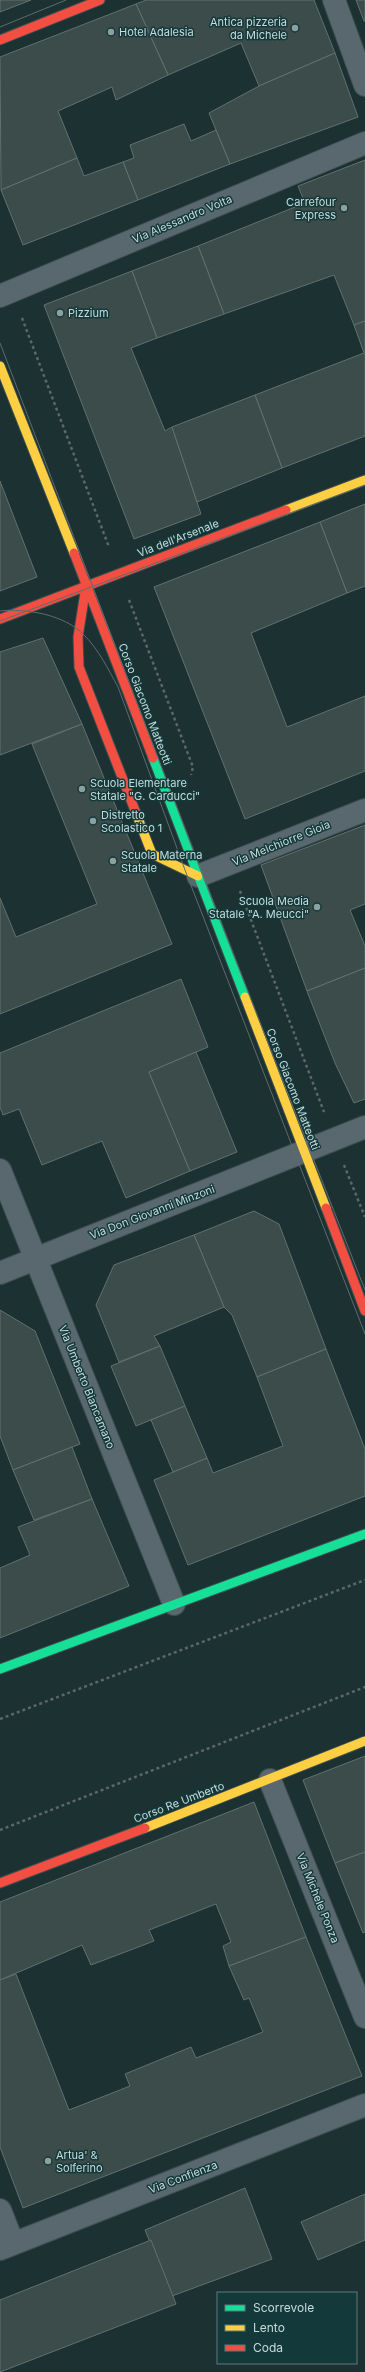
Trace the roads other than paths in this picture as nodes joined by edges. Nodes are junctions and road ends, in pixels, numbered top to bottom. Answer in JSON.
{"nodes":[{"id":1,"x":100,"y":0,"type":"edge"},
{"id":2,"x":334,"y":0,"type":"edge"},
{"id":3,"x":0,"y":40,"type":"edge"},
{"id":4,"x":365,"y":85,"type":"edge"},
{"id":5,"x":365,"y":143,"type":"edge"},
{"id":6,"x":6,"y":293,"type":"edge"},
{"id":7,"x":0,"y":366,"type":"edge"},
{"id":8,"x":365,"y":480,"type":"edge"},
{"id":9,"x":87,"y":585,"type":"junction"},
{"id":10,"x":0,"y":619,"type":"edge"},
{"id":11,"x":365,"y":810,"type":"edge"},
{"id":12,"x":198,"y":876,"type":"junction"},
{"id":13,"x":365,"y":1127,"type":"edge"},
{"id":14,"x":303,"y":1151,"type":"junction"},
{"id":15,"x":0,"y":1170,"type":"edge"},
{"id":16,"x":35,"y":1258,"type":"junction"},
{"id":17,"x":0,"y":1273,"type":"edge"},
{"id":18,"x":365,"y":1311,"type":"edge"},
{"id":19,"x":365,"y":1534,"type":"edge"},
{"id":20,"x":174,"y":1604,"type":"junction"},
{"id":21,"x":0,"y":1669,"type":"edge"},
{"id":22,"x":365,"y":1741,"type":"edge"},
{"id":23,"x":270,"y":1780,"type":"junction"},
{"id":24,"x":0,"y":1883,"type":"edge"},
{"id":25,"x":365,"y":2017,"type":"edge"},
{"id":26,"x":365,"y":2105,"type":"edge"},
{"id":27,"x":0,"y":2210,"type":"edge"},
{"id":28,"x":6,"y":2246,"type":"edge"}],
"edges":[{"from":1,"to":3,"type":"street"},
{"from":2,"to":4,"type":"street"},
{"from":5,"to":6,"type":"street","name":"Via Alessandro Volta"},
{"from":7,"to":9,"type":"street","name":"Corso Giacomo Matteotti"},
{"from":8,"to":9,"type":"street","name":"Via dell'Arsenale"},
{"from":9,"to":10,"type":"street","name":"Via dell'Arsenale"},
{"from":9,"to":12,"type":"street","name":"Corso Giacomo Matteotti"},
{"from":9,"to":12,"type":"street"},
{"from":11,"to":12,"type":"street","name":"Via Melchiorre Gioia"},
{"from":12,"to":14,"type":"street","name":"Corso Giacomo Matteotti"},
{"from":13,"to":14,"type":"street","name":"Via Don Giovanni Minzoni"},
{"from":14,"to":16,"type":"street","name":"Via Don Giovanni Minzoni"},
{"from":14,"to":18,"type":"street","name":"Corso Giacomo Matteotti"},
{"from":15,"to":16,"type":"street","name":"Via Umberto Biancamano"},
{"from":16,"to":17,"type":"street","name":"Via Don Giovanni Minzoni"},
{"from":16,"to":20,"type":"street","name":"Via Umberto Biancamano"},
{"from":19,"to":20,"type":"street"},
{"from":20,"to":21,"type":"street"},
{"from":22,"to":23,"type":"street","name":"Corso Re Umberto"},
{"from":23,"to":24,"type":"street","name":"Corso Re Umberto"},
{"from":23,"to":25,"type":"street","name":"Via Michele Ponza"},
{"from":26,"to":28,"type":"street","name":"Via Confienza"},
{"from":27,"to":28,"type":"street"}]}
